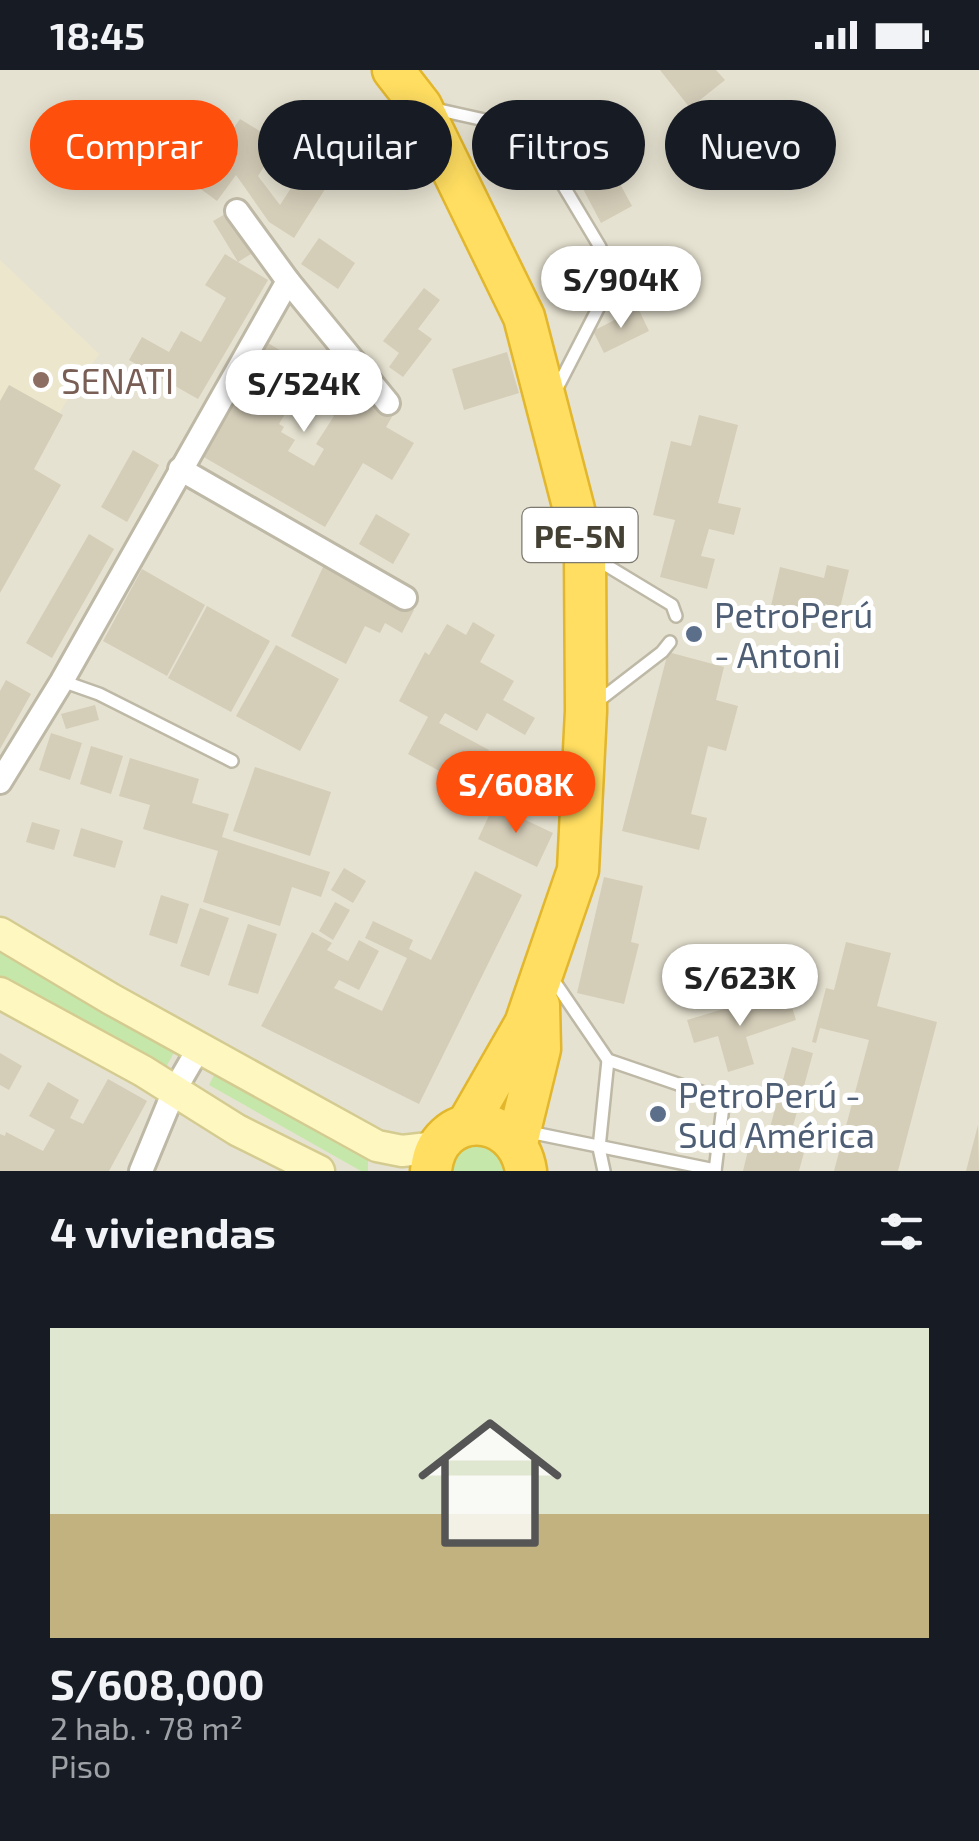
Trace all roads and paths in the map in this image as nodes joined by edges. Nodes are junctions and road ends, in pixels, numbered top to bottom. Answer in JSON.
{"nodes":[{"id":1,"x":393,"y":70,"type":"edge"},
{"id":2,"x":416,"y":100,"type":"edge"},
{"id":3,"x":452,"y":113,"type":"edge"},
{"id":4,"x":452,"y":170,"type":"edge"},
{"id":5,"x":237,"y":212,"type":"dead end"},
{"id":6,"x":600,"y":246,"type":"dead end"},
{"id":7,"x":610,"y":270,"type":"dead end"},
{"id":8,"x":288,"y":282,"type":"junction"},
{"id":9,"x":388,"y":403,"type":"dead end"},
{"id":10,"x":548,"y":408,"type":"junction"},
{"id":11,"x":180,"y":470,"type":"junction"},
{"id":12,"x":585,"y":552,"type":"junction"},
{"id":13,"x":405,"y":598,"type":"dead end"},
{"id":14,"x":676,"y":616,"type":"dead end"},
{"id":15,"x":670,"y":642,"type":"dead end"},
{"id":16,"x":62,"y":680,"type":"junction"},
{"id":17,"x":586,"y":711,"type":"junction"},
{"id":18,"x":232,"y":761,"type":"dead end"},
{"id":19,"x":0,"y":782,"type":"edge"},
{"id":20,"x":0,"y":933,"type":"edge"},
{"id":21,"x":542,"y":977,"type":"junction"},
{"id":22,"x":0,"y":993,"type":"edge"},
{"id":23,"x":199,"y":1048,"type":"junction"},
{"id":24,"x":608,"y":1060,"type":"junction"},
{"id":25,"x":174,"y":1091,"type":"junction"},
{"id":26,"x":445,"y":1148,"type":"edge"},
{"id":27,"x":521,"y":1148,"type":"edge"},
{"id":28,"x":599,"y":1148,"type":"junction"},
{"id":29,"x":141,"y":1171,"type":"edge"},
{"id":30,"x":319,"y":1171,"type":"edge"},
{"id":31,"x":604,"y":1171,"type":"edge"},
{"id":32,"x":715,"y":1171,"type":"edge"}],
"edges":[{"from":1,"to":2,"type":"highway","number":"PE-5N"},
{"from":3,"to":6,"type":"lane"},
{"from":4,"to":10,"type":"highway","number":"PE-5N"},
{"from":5,"to":8,"type":"street"},
{"from":7,"to":10,"type":"lane"},
{"from":8,"to":9,"type":"street"},
{"from":8,"to":11,"type":"street"},
{"from":10,"to":12,"type":"highway","number":"PE-5N"},
{"from":11,"to":13,"type":"street"},
{"from":11,"to":16,"type":"street"},
{"from":12,"to":14,"type":"lane"},
{"from":12,"to":17,"type":"highway","number":"PE-5N"},
{"from":15,"to":17,"type":"lane"},
{"from":16,"to":18,"type":"lane"},
{"from":16,"to":19,"type":"street"},
{"from":17,"to":21,"type":"highway","number":"PE-5N"},
{"from":20,"to":23,"type":"main road"},
{"from":21,"to":24,"type":"lane"},
{"from":21,"to":26,"type":"highway","number":"PE-5N"},
{"from":21,"to":27,"type":"highway","number":"PE-5N"},
{"from":22,"to":25,"type":"main road"},
{"from":23,"to":25,"type":"street"},
{"from":23,"to":26,"type":"main road"},
{"from":24,"to":28,"type":"lane"},
{"from":24,"to":32,"type":"lane"},
{"from":25,"to":29,"type":"street"},
{"from":25,"to":30,"type":"main road"},
{"from":26,"to":27,"type":"highway"},
{"from":27,"to":28,"type":"lane"},
{"from":28,"to":31,"type":"lane"},
{"from":28,"to":32,"type":"lane"}]}
